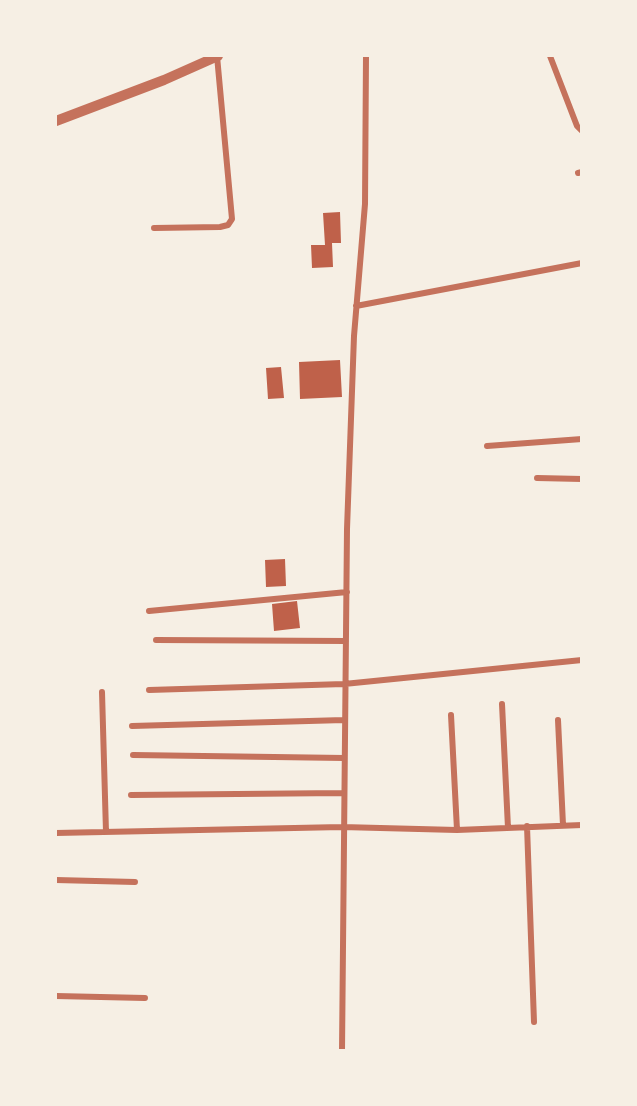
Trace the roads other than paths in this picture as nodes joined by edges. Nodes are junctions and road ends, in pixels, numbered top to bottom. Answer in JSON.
{"nodes":[{"id":1,"x":217,"y":56,"type":"edge"},
{"id":2,"x":366,"y":56,"type":"edge"},
{"id":3,"x":550,"y":56,"type":"edge"},
{"id":4,"x":56,"y":121,"type":"edge"},
{"id":5,"x":582,"y":131,"type":"edge"},
{"id":6,"x":154,"y":228,"type":"dead end"},
{"id":7,"x":582,"y":262,"type":"edge"},
{"id":8,"x":356,"y":306,"type":"junction"},
{"id":9,"x":582,"y":439,"type":"edge"},
{"id":10,"x":487,"y":446,"type":"dead end"},
{"id":11,"x":537,"y":478,"type":"dead end"},
{"id":12,"x":582,"y":479,"type":"edge"},
{"id":13,"x":347,"y":592,"type":"junction"},
{"id":14,"x":149,"y":610,"type":"dead end"},
{"id":15,"x":156,"y":640,"type":"dead end"},
{"id":16,"x":346,"y":641,"type":"junction"},
{"id":17,"x":582,"y":660,"type":"edge"},
{"id":18,"x":344,"y":684,"type":"junction"},
{"id":19,"x":149,"y":690,"type":"dead end"},
{"id":20,"x":102,"y":692,"type":"dead end"},
{"id":21,"x":502,"y":704,"type":"dead end"},
{"id":22,"x":451,"y":715,"type":"dead end"},
{"id":23,"x":344,"y":720,"type":"junction"},
{"id":24,"x":558,"y":720,"type":"dead end"},
{"id":25,"x":132,"y":726,"type":"dead end"},
{"id":26,"x":133,"y":755,"type":"dead end"},
{"id":27,"x":344,"y":758,"type":"junction"},
{"id":28,"x":343,"y":793,"type":"junction"},
{"id":29,"x":131,"y":795,"type":"dead end"},
{"id":30,"x":563,"y":825,"type":"junction"},
{"id":31,"x":582,"y":825,"type":"edge"},
{"id":32,"x":527,"y":826,"type":"junction"},
{"id":33,"x":342,"y":827,"type":"junction"},
{"id":34,"x":508,"y":828,"type":"junction"},
{"id":35,"x":457,"y":830,"type":"junction"},
{"id":36,"x":106,"y":832,"type":"junction"},
{"id":37,"x":56,"y":833,"type":"edge"},
{"id":38,"x":56,"y":880,"type":"edge"},
{"id":39,"x":135,"y":882,"type":"dead end"},
{"id":40,"x":56,"y":996,"type":"edge"},
{"id":41,"x":145,"y":998,"type":"dead end"},
{"id":42,"x":534,"y":1022,"type":"dead end"},
{"id":43,"x":342,"y":1050,"type":"edge"}],
"edges":[{"from":1,"to":4,"type":"street"},
{"from":1,"to":6,"type":"street"},
{"from":2,"to":8,"type":"street"},
{"from":3,"to":5,"type":"street"},
{"from":7,"to":8,"type":"street"},
{"from":8,"to":13,"type":"street"},
{"from":9,"to":10,"type":"street"},
{"from":11,"to":12,"type":"street"},
{"from":13,"to":14,"type":"street"},
{"from":13,"to":16,"type":"street"},
{"from":15,"to":16,"type":"street"},
{"from":16,"to":18,"type":"street"},
{"from":17,"to":18,"type":"street"},
{"from":18,"to":19,"type":"street"},
{"from":18,"to":23,"type":"street"},
{"from":20,"to":36,"type":"street"},
{"from":21,"to":34,"type":"street"},
{"from":22,"to":35,"type":"street"},
{"from":23,"to":25,"type":"street"},
{"from":23,"to":27,"type":"street"},
{"from":24,"to":30,"type":"street"},
{"from":26,"to":27,"type":"street"},
{"from":27,"to":28,"type":"street"},
{"from":28,"to":29,"type":"street"},
{"from":28,"to":33,"type":"street"},
{"from":30,"to":31,"type":"street"},
{"from":30,"to":32,"type":"street"},
{"from":32,"to":34,"type":"street"},
{"from":32,"to":42,"type":"street"},
{"from":33,"to":35,"type":"street"},
{"from":33,"to":36,"type":"street"},
{"from":33,"to":43,"type":"street"},
{"from":34,"to":35,"type":"street"},
{"from":36,"to":37,"type":"street"},
{"from":38,"to":39,"type":"street"},
{"from":40,"to":41,"type":"street"}]}
